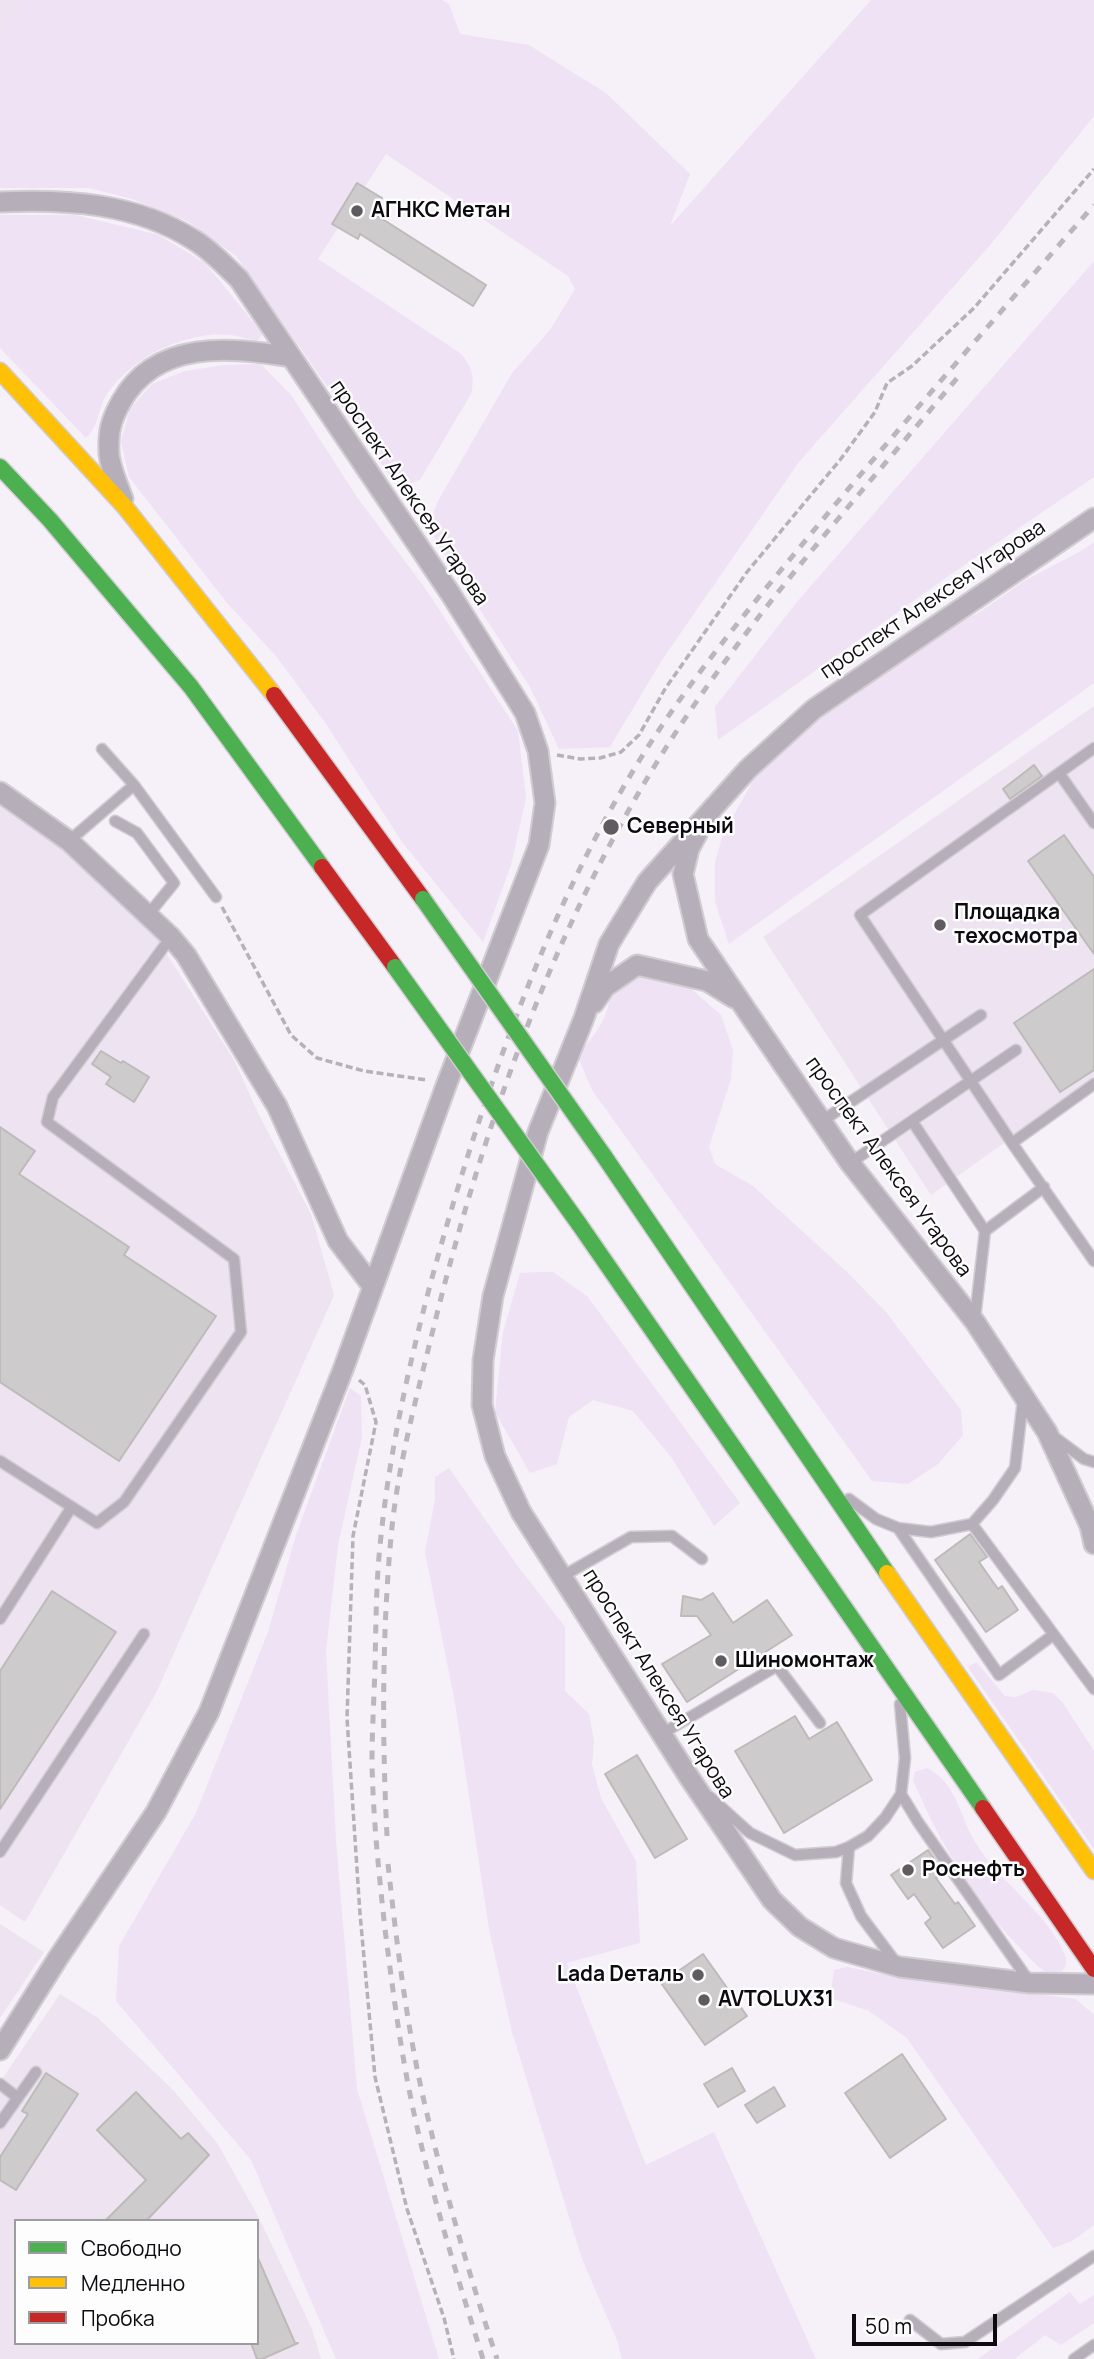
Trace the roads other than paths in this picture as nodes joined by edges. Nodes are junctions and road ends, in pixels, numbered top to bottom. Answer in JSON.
{"nodes":[{"id":1,"x":0,"y":202,"type":"edge"},
{"id":2,"x":291,"y":357,"type":"junction"},
{"id":3,"x":0,"y":370,"type":"edge"},
{"id":4,"x":0,"y":467,"type":"edge"},
{"id":5,"x":125,"y":507,"type":"junction"},
{"id":6,"x":1094,"y":518,"type":"edge"},
{"id":7,"x":1094,"y":748,"type":"edge"},
{"id":8,"x":102,"y":749,"type":"dead end"},
{"id":9,"x":1059,"y":773,"type":"junction"},
{"id":10,"x":134,"y":785,"type":"junction"},
{"id":11,"x":0,"y":792,"type":"edge"},
{"id":12,"x":710,"y":811,"type":"junction"},
{"id":13,"x":115,"y":821,"type":"dead end"},
{"id":14,"x":1094,"y":823,"type":"edge"},
{"id":15,"x":69,"y":841,"type":"junction"},
{"id":16,"x":216,"y":897,"type":"road end"},
{"id":17,"x":148,"y":915,"type":"junction"},
{"id":18,"x":171,"y":937,"type":"junction"},
{"id":19,"x":741,"y":1003,"type":"junction"},
{"id":20,"x":981,"y":1015,"type":"dead end"},
{"id":21,"x":584,"y":1018,"type":"junction"},
{"id":22,"x":944,"y":1039,"type":"junction"},
{"id":23,"x":1016,"y":1050,"type":"dead end"},
{"id":24,"x":972,"y":1080,"type":"junction"},
{"id":25,"x":1094,"y":1084,"type":"edge"},
{"id":26,"x":822,"y":1121,"type":"junction"},
{"id":27,"x":912,"y":1121,"type":"junction"},
{"id":28,"x":1012,"y":1143,"type":"junction"},
{"id":29,"x":850,"y":1163,"type":"junction"},
{"id":30,"x":1044,"y":1187,"type":"junction"},
{"id":31,"x":985,"y":1231,"type":"junction"},
{"id":32,"x":1094,"y":1261,"type":"edge"},
{"id":33,"x":373,"y":1287,"type":"junction"},
{"id":34,"x":975,"y":1322,"type":"junction"},
{"id":35,"x":1024,"y":1396,"type":"junction"},
{"id":36,"x":1048,"y":1432,"type":"junction"},
{"id":37,"x":0,"y":1461,"type":"edge"},
{"id":38,"x":1094,"y":1462,"type":"edge"},
{"id":39,"x":822,"y":1479,"type":"junction"},
{"id":40,"x":72,"y":1508,"type":"junction"},
{"id":41,"x":972,"y":1524,"type":"junction"},
{"id":42,"x":898,"y":1528,"type":"junction"},
{"id":43,"x":1093,"y":1530,"type":"edge"},
{"id":44,"x":702,"y":1559,"type":"dead end"},
{"id":45,"x":563,"y":1576,"type":"junction"},
{"id":46,"x":0,"y":1619,"type":"edge"},
{"id":47,"x":144,"y":1634,"type":"dead end"},
{"id":48,"x":1053,"y":1635,"type":"junction"},
{"id":49,"x":1094,"y":1689,"type":"edge"},
{"id":50,"x":899,"y":1690,"type":"junction"},
{"id":51,"x":820,"y":1723,"type":"dead end"},
{"id":52,"x":663,"y":1733,"type":"junction"},
{"id":53,"x":689,"y":1777,"type":"junction"},
{"id":54,"x":901,"y":1794,"type":"junction"},
{"id":55,"x":849,"y":1847,"type":"junction"},
{"id":56,"x":0,"y":1852,"type":"edge"},
{"id":57,"x":1094,"y":1871,"type":"edge"},
{"id":58,"x":900,"y":1967,"type":"junction"},
{"id":59,"x":1094,"y":1969,"type":"edge"},
{"id":60,"x":1031,"y":1983,"type":"junction"},
{"id":61,"x":1094,"y":1983,"type":"edge"},
{"id":62,"x":0,"y":2050,"type":"edge"},
{"id":63,"x":36,"y":2073,"type":"dead end"},
{"id":64,"x":0,"y":2084,"type":"edge"},
{"id":65,"x":18,"y":2098,"type":"junction"},
{"id":66,"x":0,"y":2123,"type":"edge"},
{"id":67,"x":1094,"y":2256,"type":"edge"},
{"id":68,"x":911,"y":2319,"type":"dead end"},
{"id":69,"x":1094,"y":2345,"type":"edge"},
{"id":70,"x":1074,"y":2359,"type":"edge"}],
"edges":[{"from":1,"to":2,"type":"street","name":"проспект Алексея Угарова"},
{"from":2,"to":5,"type":"street"},
{"from":2,"to":33,"type":"street","name":"проспект Алексея Угарова"},
{"from":3,"to":5,"type":"main road"},
{"from":4,"to":50,"type":"main road","bridge":true},
{"from":5,"to":39,"type":"main road","bridge":true},
{"from":6,"to":12,"type":"street","name":"проспект Алексея Угарова"},
{"from":7,"to":9,"type":"lane"},
{"from":8,"to":10,"type":"lane"},
{"from":9,"to":14,"type":"lane"},
{"from":9,"to":22,"type":"lane"},
{"from":10,"to":15,"type":"lane"},
{"from":10,"to":16,"type":"lane"},
{"from":11,"to":15,"type":"street"},
{"from":12,"to":19,"type":"street","name":"проспект Алексея Угарова"},
{"from":12,"to":21,"type":"street","name":"проспект Алексея Угарова"},
{"from":13,"to":17,"type":"lane"},
{"from":15,"to":17,"type":"street"},
{"from":17,"to":18,"type":"street"},
{"from":18,"to":33,"type":"street"},
{"from":18,"to":40,"type":"lane"},
{"from":19,"to":21,"type":"street","name":"проспект Алексея Угарова"},
{"from":19,"to":26,"type":"street","name":"проспект Алексея Угарова"},
{"from":20,"to":22,"type":"lane"},
{"from":21,"to":45,"type":"street","name":"проспект Алексея Угарова"},
{"from":22,"to":24,"type":"lane"},
{"from":22,"to":26,"type":"lane"},
{"from":23,"to":24,"type":"lane"},
{"from":24,"to":27,"type":"lane"},
{"from":24,"to":28,"type":"lane"},
{"from":25,"to":28,"type":"lane"},
{"from":26,"to":29,"type":"street","name":"проспект Алексея Угарова"},
{"from":27,"to":29,"type":"lane"},
{"from":27,"to":31,"type":"lane"},
{"from":28,"to":30,"type":"lane"},
{"from":29,"to":34,"type":"street","name":"проспект Алексея Угарова"},
{"from":30,"to":31,"type":"lane"},
{"from":30,"to":32,"type":"lane"},
{"from":31,"to":34,"type":"lane"},
{"from":33,"to":62,"type":"street","name":"проспект Алексея Угарова"},
{"from":34,"to":35,"type":"street","name":"проспект Алексея Угарова"},
{"from":35,"to":36,"type":"street","name":"проспект Алексея Угарова"},
{"from":35,"to":41,"type":"lane"},
{"from":36,"to":38,"type":"lane"},
{"from":36,"to":43,"type":"street","name":"проспект Алексея Угарова"},
{"from":37,"to":40,"type":"lane"},
{"from":39,"to":42,"type":"lane"},
{"from":39,"to":57,"type":"main road"},
{"from":40,"to":46,"type":"lane"},
{"from":41,"to":42,"type":"lane"},
{"from":41,"to":48,"type":"lane"},
{"from":42,"to":48,"type":"lane"},
{"from":44,"to":45,"type":"lane"},
{"from":45,"to":52,"type":"street","name":"проспект Алексея Угарова"},
{"from":47,"to":56,"type":"lane"},
{"from":48,"to":49,"type":"lane"},
{"from":50,"to":54,"type":"lane"},
{"from":50,"to":59,"type":"main road"},
{"from":51,"to":52,"type":"lane"},
{"from":52,"to":53,"type":"street","name":"проспект Алексея Угарова"},
{"from":53,"to":55,"type":"lane"},
{"from":53,"to":58,"type":"street","name":"проспект Алексея Угарова"},
{"from":54,"to":55,"type":"lane"},
{"from":54,"to":60,"type":"lane"},
{"from":55,"to":58,"type":"lane"},
{"from":58,"to":60,"type":"street","name":"проспект Алексея Угарова"},
{"from":60,"to":61,"type":"street","name":"проспект Алексея Угарова"},
{"from":63,"to":65,"type":"lane"},
{"from":64,"to":65,"type":"lane"},
{"from":65,"to":66,"type":"lane"},
{"from":67,"to":68,"type":"lane"},
{"from":69,"to":70,"type":"lane"}]}
